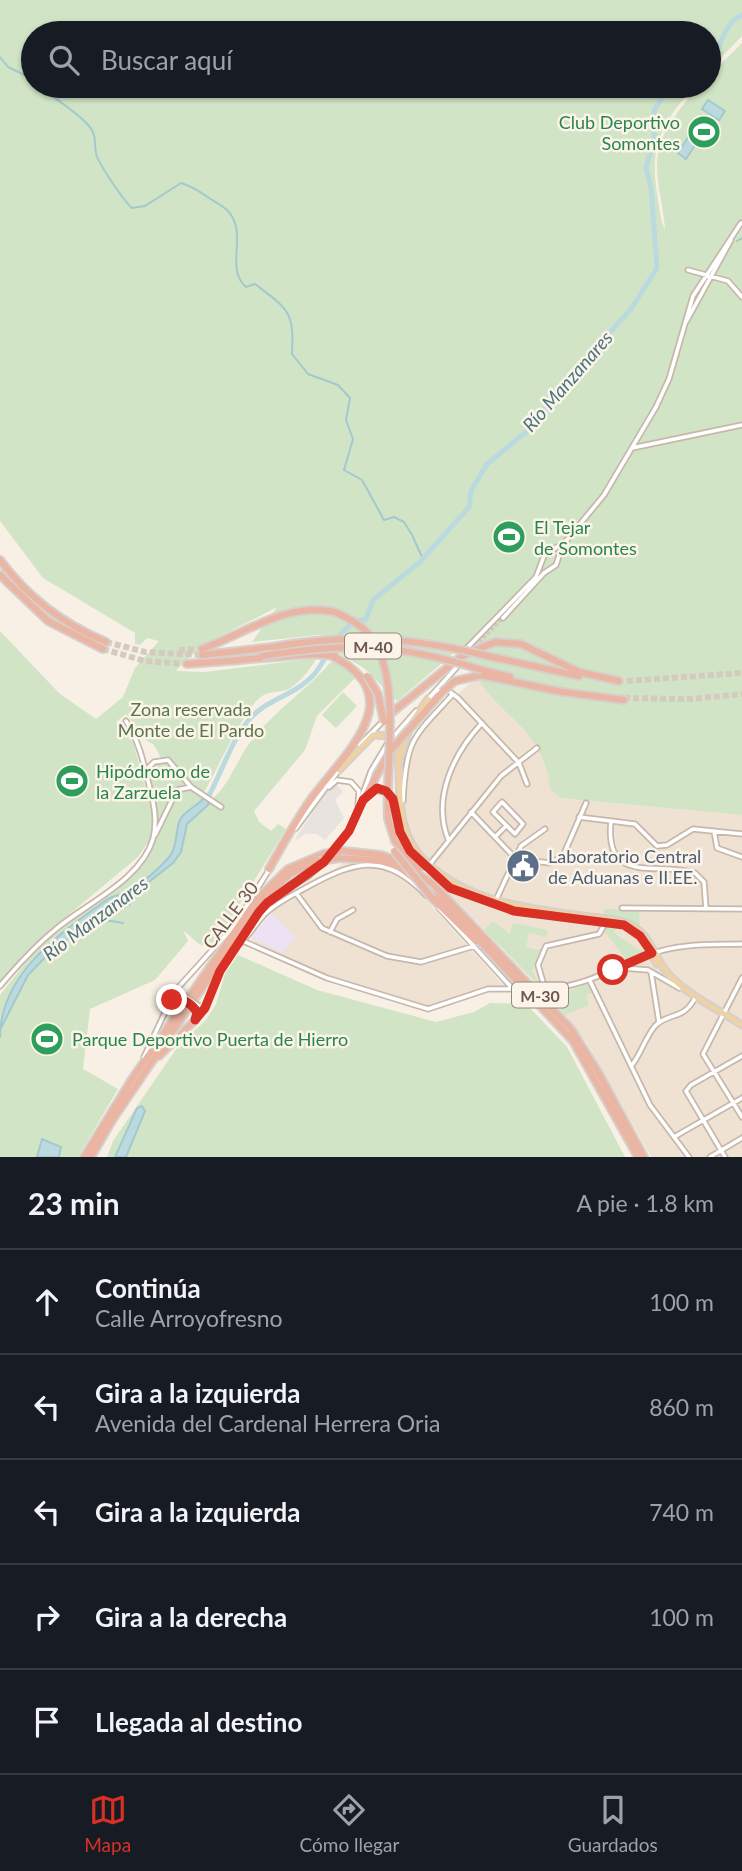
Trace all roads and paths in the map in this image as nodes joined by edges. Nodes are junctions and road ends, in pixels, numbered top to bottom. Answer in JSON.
{"nodes":[{"id":1,"x":741,"y":222,"type":"edge"},
{"id":2,"x":688,"y":270,"type":"dead end"},
{"id":3,"x":696,"y":272,"type":"junction"},
{"id":4,"x":708,"y":274,"type":"junction"},
{"id":5,"x":693,"y":296,"type":"junction"},
{"id":6,"x":742,"y":297,"type":"edge"},
{"id":7,"x":680,"y":337,"type":"junction"},
{"id":8,"x":742,"y":425,"type":"edge"},
{"id":9,"x":632,"y":448,"type":"junction"},
{"id":10,"x":554,"y":556,"type":"junction"},
{"id":11,"x":0,"y":560,"type":"edge"},
{"id":12,"x":544,"y":564,"type":"junction"},
{"id":13,"x":549,"y":568,"type":"junction"},
{"id":14,"x":0,"y":575,"type":"edge"},
{"id":15,"x":503,"y":618,"type":"tunnel mouth"},
{"id":16,"x":332,"y":656,"type":"junction"},
{"id":17,"x":263,"y":658,"type":"junction"},
{"id":18,"x":187,"y":664,"type":"tunnel mouth"},
{"id":19,"x":457,"y":667,"type":"dead end"},
{"id":20,"x":449,"y":676,"type":"junction"},
{"id":21,"x":436,"y":691,"type":"junction"},
{"id":22,"x":453,"y":694,"type":"junction"},
{"id":23,"x":428,"y":699,"type":"junction"},
{"id":24,"x":390,"y":714,"type":"junction"},
{"id":25,"x":125,"y":721,"type":"dead end"},
{"id":26,"x":482,"y":723,"type":"junction"},
{"id":27,"x":537,"y":748,"type":"dead end"},
{"id":28,"x":519,"y":763,"type":"junction"},
{"id":29,"x":339,"y":770,"type":"junction"},
{"id":30,"x":145,"y":771,"type":"junction"},
{"id":31,"x":181,"y":777,"type":"junction"},
{"id":32,"x":527,"y":784,"type":"dead end"},
{"id":33,"x":191,"y":787,"type":"junction"},
{"id":34,"x":399,"y":788,"type":"junction"},
{"id":35,"x":177,"y":790,"type":"junction"},
{"id":36,"x":318,"y":797,"type":"junction"},
{"id":37,"x":403,"y":801,"type":"dead end"},
{"id":38,"x":361,"y":802,"type":"junction"},
{"id":39,"x":586,"y":803,"type":"dead end"},
{"id":40,"x":220,"y":807,"type":"dead end"},
{"id":41,"x":471,"y":812,"type":"junction"},
{"id":42,"x":354,"y":817,"type":"junction"},
{"id":43,"x":579,"y":817,"type":"junction"},
{"id":44,"x":387,"y":819,"type":"junction"},
{"id":45,"x":611,"y":821,"type":"junction"},
{"id":46,"x":506,"y":826,"type":"junction"},
{"id":47,"x":545,"y":829,"type":"dead end"},
{"id":48,"x":714,"y":831,"type":"junction"},
{"id":49,"x":742,"y":834,"type":"edge"},
{"id":50,"x":495,"y":837,"type":"junction"},
{"id":51,"x":153,"y":840,"type":"junction"},
{"id":52,"x":448,"y":840,"type":"junction"},
{"id":53,"x":341,"y":854,"type":"junction"},
{"id":54,"x":742,"y":857,"type":"edge"},
{"id":55,"x":321,"y":858,"type":"junction"},
{"id":56,"x":516,"y":859,"type":"junction"},
{"id":57,"x":429,"y":865,"type":"junction"},
{"id":58,"x":269,"y":869,"type":"junction"},
{"id":59,"x":430,"y":881,"type":"junction"},
{"id":60,"x":296,"y":893,"type":"junction"},
{"id":61,"x":496,"y":900,"type":"junction"},
{"id":62,"x":267,"y":903,"type":"joint"},
{"id":63,"x":622,"y":908,"type":"dead end"},
{"id":64,"x":706,"y":909,"type":"junction"},
{"id":65,"x":742,"y":909,"type":"edge"},
{"id":66,"x":353,"y":910,"type":"dead end"},
{"id":67,"x":253,"y":918,"type":"junction"},
{"id":68,"x":606,"y":922,"type":"junction"},
{"id":69,"x":234,"y":926,"type":"junction"},
{"id":70,"x":329,"y":932,"type":"junction"},
{"id":71,"x":249,"y":933,"type":"junction"},
{"id":72,"x":229,"y":936,"type":"junction"},
{"id":73,"x":244,"y":940,"type":"junction"},
{"id":74,"x":742,"y":944,"type":"edge"},
{"id":75,"x":238,"y":945,"type":"junction"},
{"id":76,"x":474,"y":946,"type":"junction"},
{"id":77,"x":654,"y":954,"type":"junction"},
{"id":78,"x":639,"y":959,"type":"junction"},
{"id":79,"x":631,"y":965,"type":"junction"},
{"id":80,"x":639,"y":968,"type":"junction"},
{"id":81,"x":655,"y":970,"type":"junction"},
{"id":82,"x":742,"y":978,"type":"edge"},
{"id":83,"x":590,"y":981,"type":"junction"},
{"id":84,"x":183,"y":982,"type":"junction"},
{"id":85,"x":0,"y":986,"type":"edge"},
{"id":86,"x":508,"y":987,"type":"junction"},
{"id":87,"x":523,"y":988,"type":"junction"},
{"id":88,"x":182,"y":997,"type":"junction"},
{"id":89,"x":210,"y":998,"type":"junction"},
{"id":90,"x":695,"y":998,"type":"junction"},
{"id":91,"x":170,"y":1002,"type":"junction"},
{"id":92,"x":198,"y":1008,"type":"junction"},
{"id":93,"x":722,"y":1014,"type":"junction"},
{"id":94,"x":195,"y":1020,"type":"junction"},
{"id":95,"x":659,"y":1023,"type":"junction"},
{"id":96,"x":742,"y":1026,"type":"edge"},
{"id":97,"x":639,"y":1054,"type":"junction"},
{"id":98,"x":742,"y":1056,"type":"edge"},
{"id":99,"x":628,"y":1057,"type":"junction"},
{"id":100,"x":144,"y":1058,"type":"joint"},
{"id":101,"x":632,"y":1065,"type":"junction"},
{"id":102,"x":139,"y":1068,"type":"junction"},
{"id":103,"x":715,"y":1072,"type":"junction"},
{"id":104,"x":134,"y":1087,"type":"junction"},
{"id":105,"x":742,"y":1098,"type":"edge"},
{"id":106,"x":733,"y":1103,"type":"junction"},
{"id":107,"x":742,"y":1117,"type":"edge"},
{"id":108,"x":702,"y":1120,"type":"junction"},
{"id":109,"x":674,"y":1138,"type":"junction"},
{"id":110,"x":742,"y":1138,"type":"edge"},
{"id":111,"x":721,"y":1150,"type":"junction"},
{"id":112,"x":83,"y":1157,"type":"edge"},
{"id":113,"x":90,"y":1157,"type":"edge"},
{"id":114,"x":636,"y":1157,"type":"edge"},
{"id":115,"x":644,"y":1157,"type":"edge"},
{"id":116,"x":689,"y":1157,"type":"edge"},
{"id":117,"x":710,"y":1157,"type":"edge"},
{"id":118,"x":725,"y":1157,"type":"edge"}],
"edges":[{"from":1,"to":4,"type":"street"},
{"from":2,"to":3,"type":"street"},
{"from":3,"to":4,"type":"street"},
{"from":3,"to":5,"type":"street"},
{"from":4,"to":5,"type":"street"},
{"from":4,"to":6,"type":"street"},
{"from":4,"to":7,"type":"street"},
{"from":5,"to":7,"type":"street"},
{"from":7,"to":9,"type":"street"},
{"from":8,"to":9,"type":"street"},
{"from":9,"to":10,"type":"street"},
{"from":10,"to":12,"type":"street"},
{"from":10,"to":13,"type":"street"},
{"from":11,"to":14,"type":"highway"},
{"from":12,"to":13,"type":"street"},
{"from":12,"to":24,"type":"street"},
{"from":13,"to":15,"type":"street"},
{"from":16,"to":17,"type":"highway","bridge":true},
{"from":16,"to":44,"type":"highway","bridge":true},
{"from":16,"to":58,"type":"highway"},
{"from":17,"to":18,"type":"highway","number":"M-40"},
{"from":17,"to":38,"type":"highway","number":"M-40","bridge":true},
{"from":19,"to":20,"type":"street"},
{"from":20,"to":21,"type":"street"},
{"from":20,"to":22,"type":"street"},
{"from":21,"to":22,"type":"street"},
{"from":21,"to":23,"type":"street"},
{"from":22,"to":26,"type":"street"},
{"from":22,"to":37,"type":"street"},
{"from":23,"to":34,"type":"main road"},
{"from":23,"to":38,"type":"street","bridge":true},
{"from":24,"to":29,"type":"street"},
{"from":24,"to":44,"type":"highway","number":"M-40","bridge":true},
{"from":25,"to":30,"type":"street"},
{"from":26,"to":28,"type":"street"},
{"from":26,"to":52,"type":"street"},
{"from":27,"to":28,"type":"street"},
{"from":28,"to":32,"type":"street"},
{"from":28,"to":41,"type":"street"},
{"from":29,"to":34,"type":"main road"},
{"from":29,"to":36,"type":"street"},
{"from":30,"to":31,"type":"street"},
{"from":30,"to":51,"type":"street"},
{"from":31,"to":33,"type":"street"},
{"from":31,"to":35,"type":"street"},
{"from":33,"to":35,"type":"street"},
{"from":33,"to":40,"type":"street"},
{"from":34,"to":57,"type":"main road"},
{"from":35,"to":51,"type":"street"},
{"from":36,"to":42,"type":"street"},
{"from":36,"to":58,"type":"street"},
{"from":38,"to":42,"type":"street"},
{"from":38,"to":68,"type":"main road"},
{"from":39,"to":43,"type":"street"},
{"from":41,"to":50,"type":"street"},
{"from":41,"to":52,"type":"street"},
{"from":42,"to":62,"type":"street"},
{"from":43,"to":45,"type":"street"},
{"from":43,"to":56,"type":"street"},
{"from":44,"to":59,"type":"highway"},
{"from":44,"to":87,"type":"highway","bridge":true},
{"from":45,"to":48,"type":"street"},
{"from":45,"to":64,"type":"street"},
{"from":46,"to":46,"type":"street"},
{"from":46,"to":50,"type":"street"},
{"from":47,"to":56,"type":"street"},
{"from":48,"to":49,"type":"street"},
{"from":48,"to":54,"type":"street"},
{"from":50,"to":56,"type":"street"},
{"from":51,"to":85,"type":"street"},
{"from":52,"to":57,"type":"street"},
{"from":53,"to":55,"type":"highway","name":"CALLE 30","number":"M-30","bridge":true},
{"from":53,"to":59,"type":"highway","name":"CALLE 30","number":"M-30"},
{"from":53,"to":87,"type":"highway","name":"CALLE 30","number":"M-30"},
{"from":55,"to":67,"type":"highway","name":"CALLE 30","number":"M-30"},
{"from":55,"to":72,"type":"highway","name":"CALLE 30","number":"M-30"},
{"from":56,"to":61,"type":"street"},
{"from":57,"to":61,"type":"main road"},
{"from":58,"to":69,"type":"street"},
{"from":59,"to":115,"type":"highway","name":"CALLE 30","number":"M-30"},
{"from":60,"to":70,"type":"street"},
{"from":60,"to":71,"type":"street"},
{"from":60,"to":76,"type":"street"},
{"from":61,"to":77,"type":"main road"},
{"from":62,"to":67,"type":"highway"},
{"from":63,"to":64,"type":"street"},
{"from":64,"to":65,"type":"street"},
{"from":66,"to":70,"type":"street"},
{"from":67,"to":71,"type":"street"},
{"from":67,"to":75,"type":"street"},
{"from":67,"to":104,"type":"highway","name":"CALLE 30","number":"M-30"},
{"from":68,"to":77,"type":"main road"},
{"from":68,"to":83,"type":"street"},
{"from":69,"to":72,"type":"highway"},
{"from":69,"to":84,"type":"street"},
{"from":70,"to":76,"type":"street"},
{"from":71,"to":73,"type":"street"},
{"from":72,"to":102,"type":"highway","name":"CALLE 30","number":"M-30"},
{"from":73,"to":75,"type":"street"},
{"from":73,"to":86,"type":"street"},
{"from":74,"to":77,"type":"street"},
{"from":75,"to":89,"type":"street"},
{"from":76,"to":86,"type":"street"},
{"from":77,"to":78,"type":"street"},
{"from":77,"to":81,"type":"main road"},
{"from":77,"to":81,"type":"street"},
{"from":78,"to":79,"type":"street"},
{"from":78,"to":80,"type":"street"},
{"from":79,"to":80,"type":"street"},
{"from":79,"to":83,"type":"street"},
{"from":80,"to":81,"type":"street"},
{"from":81,"to":90,"type":"main road"},
{"from":81,"to":93,"type":"main road"},
{"from":81,"to":95,"type":"street"},
{"from":82,"to":93,"type":"street"},
{"from":83,"to":99,"type":"street"},
{"from":84,"to":88,"type":"street"},
{"from":84,"to":91,"type":"street"},
{"from":86,"to":87,"type":"street"},
{"from":87,"to":114,"type":"highway","name":"CALLE 30","number":"M-30"},
{"from":88,"to":91,"type":"street"},
{"from":88,"to":92,"type":"street","bridge":true},
{"from":89,"to":92,"type":"street"},
{"from":89,"to":94,"type":"street"},
{"from":90,"to":93,"type":"main road"},
{"from":90,"to":95,"type":"street"},
{"from":91,"to":100,"type":"street"},
{"from":92,"to":94,"type":"street"},
{"from":93,"to":96,"type":"main road"},
{"from":93,"to":103,"type":"street"},
{"from":94,"to":104,"type":"highway"},
{"from":95,"to":97,"type":"street"},
{"from":97,"to":99,"type":"street"},
{"from":97,"to":101,"type":"street"},
{"from":98,"to":103,"type":"street"},
{"from":99,"to":101,"type":"street"},
{"from":100,"to":102,"type":"highway"},
{"from":101,"to":109,"type":"street"},
{"from":102,"to":112,"type":"highway","name":"CALLE 30","number":"M-30"},
{"from":103,"to":106,"type":"street"},
{"from":103,"to":108,"type":"street"},
{"from":104,"to":113,"type":"highway","name":"CALLE 30","number":"M-30"},
{"from":105,"to":106,"type":"street"},
{"from":106,"to":107,"type":"street"},
{"from":106,"to":108,"type":"street"},
{"from":108,"to":109,"type":"street"},
{"from":108,"to":111,"type":"street"},
{"from":109,"to":116,"type":"street"},
{"from":110,"to":111,"type":"street"},
{"from":111,"to":117,"type":"street"},
{"from":111,"to":118,"type":"street"}]}
